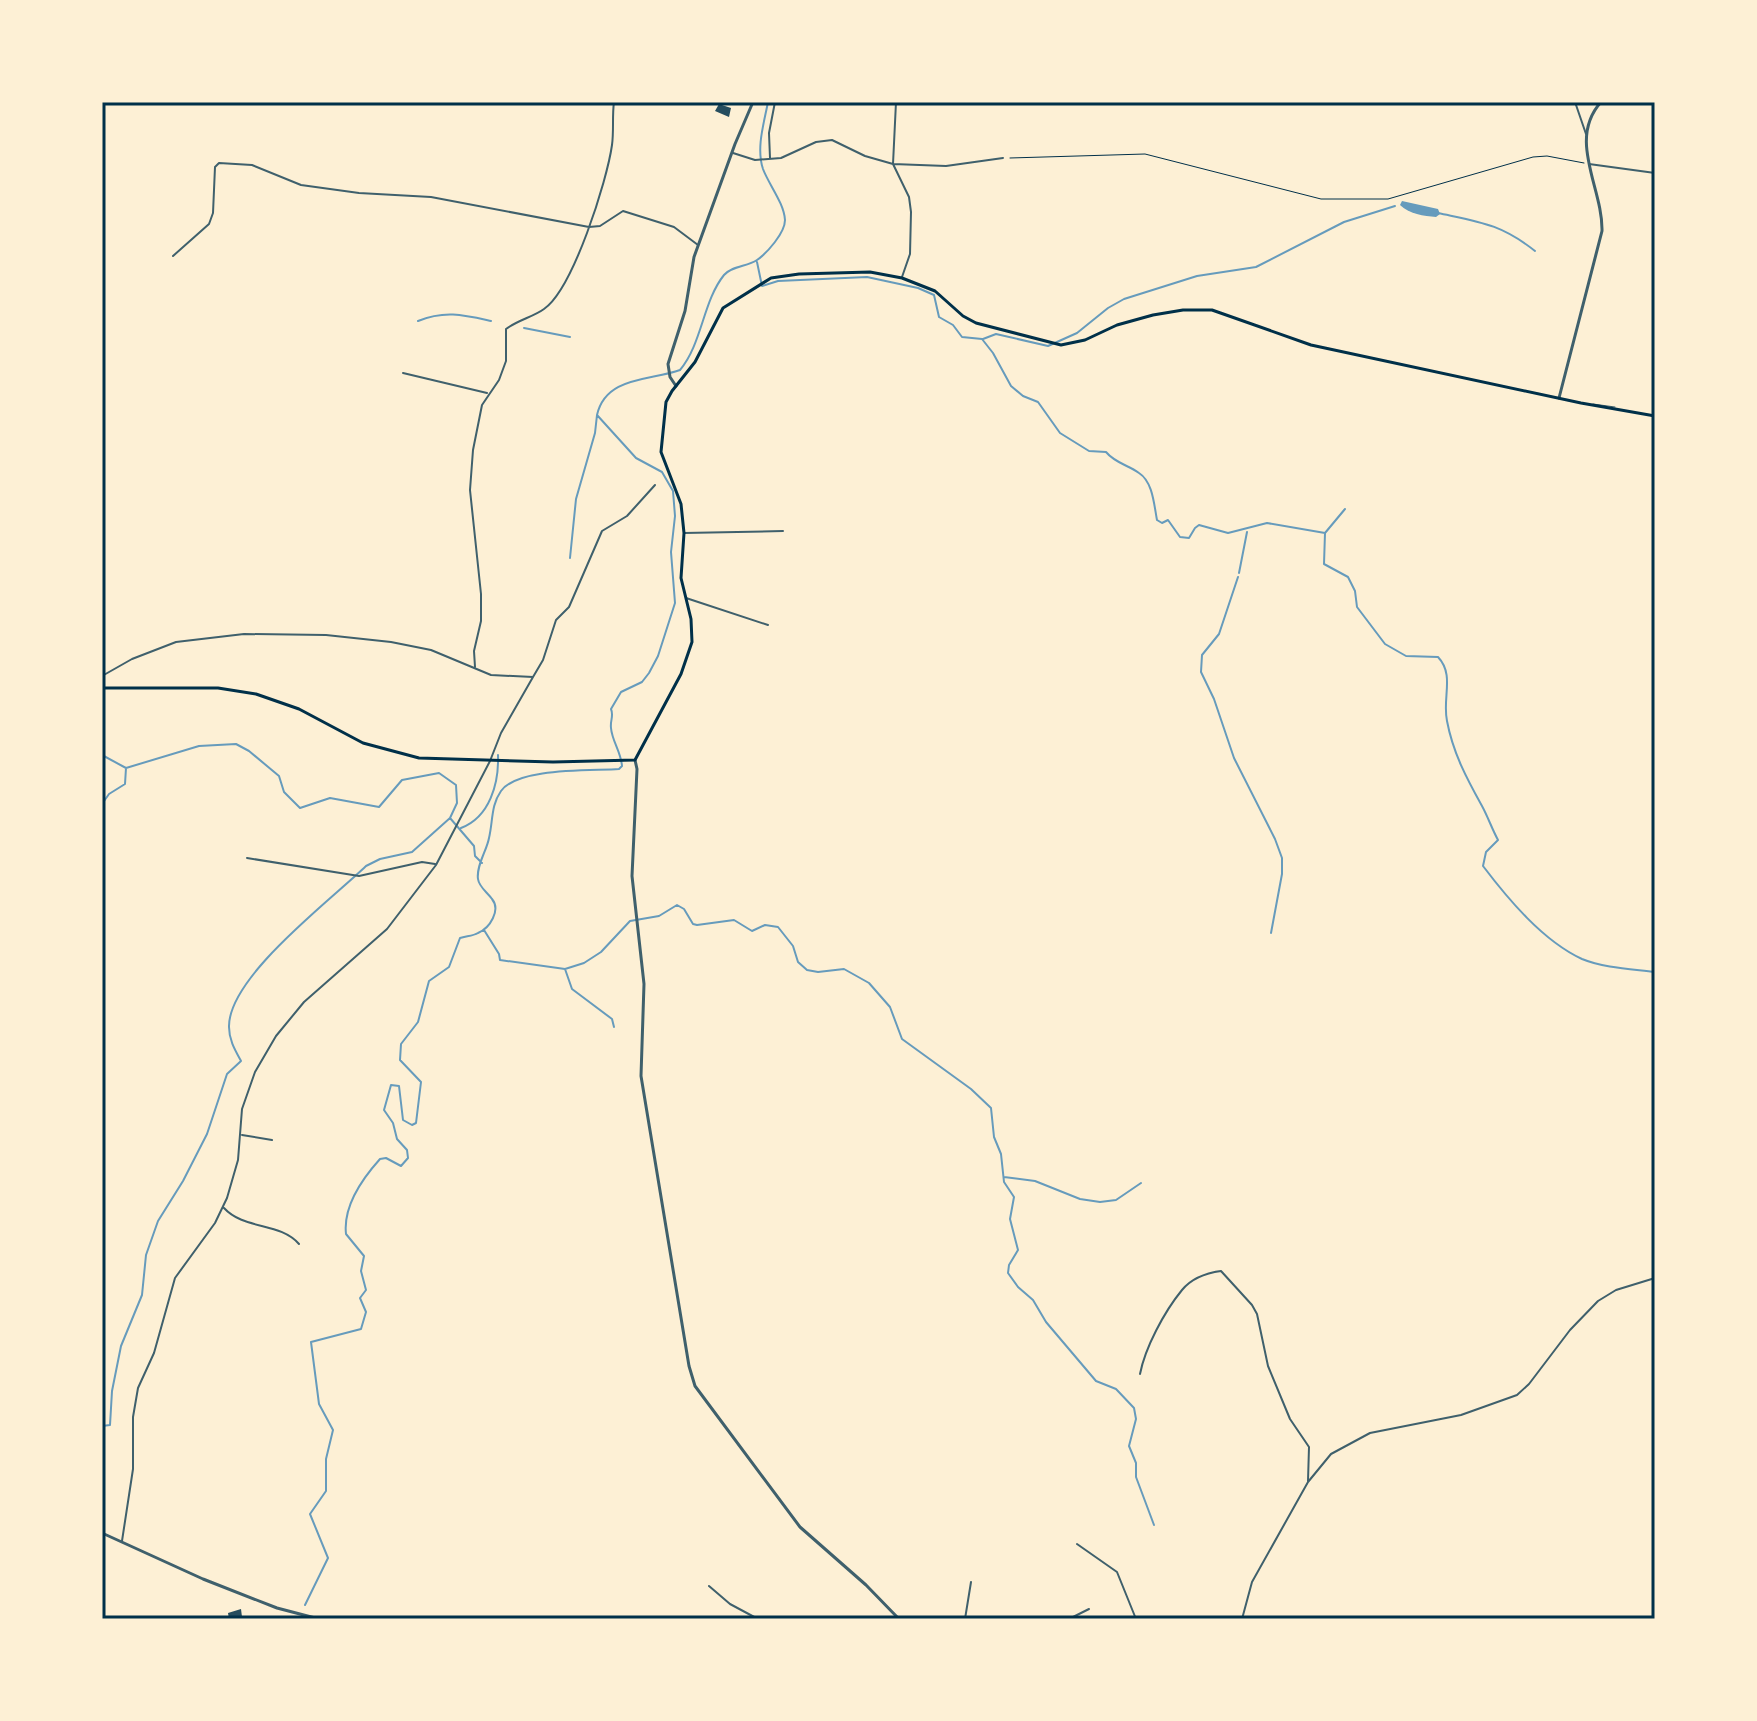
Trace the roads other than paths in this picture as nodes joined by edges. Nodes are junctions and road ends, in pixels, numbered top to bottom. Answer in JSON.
{"nodes":[{"id":1,"x":614,"y":102,"type":"edge"},
{"id":2,"x":753,"y":102,"type":"edge"},
{"id":3,"x":896,"y":102,"type":"edge"},
{"id":4,"x":1575,"y":102,"type":"edge"},
{"id":5,"x":1601,"y":102,"type":"edge"},
{"id":6,"x":773,"y":103,"type":"edge"},
{"id":7,"x":1586,"y":134,"type":"junction"},
{"id":8,"x":731,"y":153,"type":"junction"},
{"id":9,"x":1003,"y":158,"type":"road end"},
{"id":10,"x":768,"y":159,"type":"junction"},
{"id":11,"x":893,"y":164,"type":"junction"},
{"id":12,"x":1588,"y":164,"type":"junction"},
{"id":13,"x":1655,"y":173,"type":"edge"},
{"id":14,"x":589,"y":227,"type":"junction"},
{"id":15,"x":698,"y":245,"type":"junction"},
{"id":16,"x":173,"y":256,"type":"dead end"},
{"id":17,"x":902,"y":278,"type":"junction"},
{"id":18,"x":403,"y":373,"type":"dead end"},
{"id":19,"x":676,"y":386,"type":"junction"},
{"id":20,"x":488,"y":394,"type":"junction"},
{"id":21,"x":1559,"y":398,"type":"junction"},
{"id":22,"x":1655,"y":416,"type":"edge"},
{"id":23,"x":655,"y":485,"type":"dead end"},
{"id":24,"x":783,"y":531,"type":"dead end"},
{"id":25,"x":684,"y":533,"type":"junction"},
{"id":26,"x":685,"y":598,"type":"junction"},
{"id":27,"x":768,"y":625,"type":"dead end"},
{"id":28,"x":475,"y":668,"type":"junction"},
{"id":29,"x":102,"y":676,"type":"edge"},
{"id":30,"x":533,"y":677,"type":"junction"},
{"id":31,"x":102,"y":688,"type":"edge"},
{"id":32,"x":635,"y":760,"type":"junction"},
{"id":33,"x":490,"y":761,"type":"junction"},
{"id":34,"x":247,"y":858,"type":"dead end"},
{"id":35,"x":436,"y":865,"type":"junction"},
{"id":36,"x":240,"y":1135,"type":"junction"},
{"id":37,"x":272,"y":1140,"type":"dead end"},
{"id":38,"x":223,"y":1207,"type":"junction"},
{"id":39,"x":299,"y":1244,"type":"dead end"},
{"id":40,"x":1655,"y":1278,"type":"edge"},
{"id":41,"x":1140,"y":1374,"type":"dead end"},
{"id":42,"x":1308,"y":1482,"type":"junction"},
{"id":43,"x":102,"y":1533,"type":"edge"},
{"id":44,"x":122,"y":1542,"type":"junction"},
{"id":45,"x":1077,"y":1544,"type":"dead end"},
{"id":46,"x":971,"y":1582,"type":"dead end"},
{"id":47,"x":709,"y":1586,"type":"dead end"},
{"id":48,"x":1089,"y":1609,"type":"dead end"},
{"id":49,"x":319,"y":1619,"type":"edge"},
{"id":50,"x":758,"y":1619,"type":"edge"},
{"id":51,"x":899,"y":1619,"type":"edge"},
{"id":52,"x":965,"y":1619,"type":"edge"},
{"id":53,"x":1069,"y":1619,"type":"edge"},
{"id":54,"x":1136,"y":1619,"type":"edge"},
{"id":55,"x":1242,"y":1619,"type":"edge"}],
"edges":[{"from":1,"to":14,"type":"street"},
{"from":2,"to":8,"type":"street"},
{"from":3,"to":11,"type":"street"},
{"from":4,"to":7,"type":"street"},
{"from":5,"to":7,"type":"street"},
{"from":6,"to":10,"type":"street"},
{"from":7,"to":12,"type":"street"},
{"from":8,"to":10,"type":"street"},
{"from":8,"to":15,"type":"street"},
{"from":9,"to":11,"type":"street"},
{"from":10,"to":11,"type":"street"},
{"from":11,"to":17,"type":"street"},
{"from":12,"to":13,"type":"street"},
{"from":12,"to":21,"type":"street"},
{"from":14,"to":15,"type":"street"},
{"from":14,"to":16,"type":"street"},
{"from":14,"to":20,"type":"street"},
{"from":15,"to":19,"type":"street"},
{"from":17,"to":19,"type":"main road"},
{"from":17,"to":21,"type":"main road"},
{"from":18,"to":20,"type":"street"},
{"from":19,"to":25,"type":"main road"},
{"from":20,"to":28,"type":"street"},
{"from":21,"to":22,"type":"main road"},
{"from":23,"to":30,"type":"street"},
{"from":24,"to":25,"type":"street"},
{"from":25,"to":26,"type":"main road"},
{"from":26,"to":27,"type":"street"},
{"from":26,"to":32,"type":"main road"},
{"from":28,"to":29,"type":"street"},
{"from":28,"to":30,"type":"street"},
{"from":30,"to":33,"type":"street"},
{"from":31,"to":33,"type":"main road"},
{"from":32,"to":33,"type":"main road"},
{"from":32,"to":51,"type":"street"},
{"from":33,"to":35,"type":"street"},
{"from":34,"to":35,"type":"street"},
{"from":35,"to":36,"type":"street"},
{"from":36,"to":37,"type":"street"},
{"from":36,"to":38,"type":"street"},
{"from":38,"to":39,"type":"street"},
{"from":38,"to":44,"type":"street"},
{"from":40,"to":42,"type":"street"},
{"from":41,"to":42,"type":"street"},
{"from":42,"to":55,"type":"street"},
{"from":43,"to":44,"type":"street"},
{"from":44,"to":49,"type":"street"},
{"from":45,"to":54,"type":"street"},
{"from":46,"to":52,"type":"street"},
{"from":47,"to":50,"type":"street"},
{"from":48,"to":53,"type":"street"}]}
